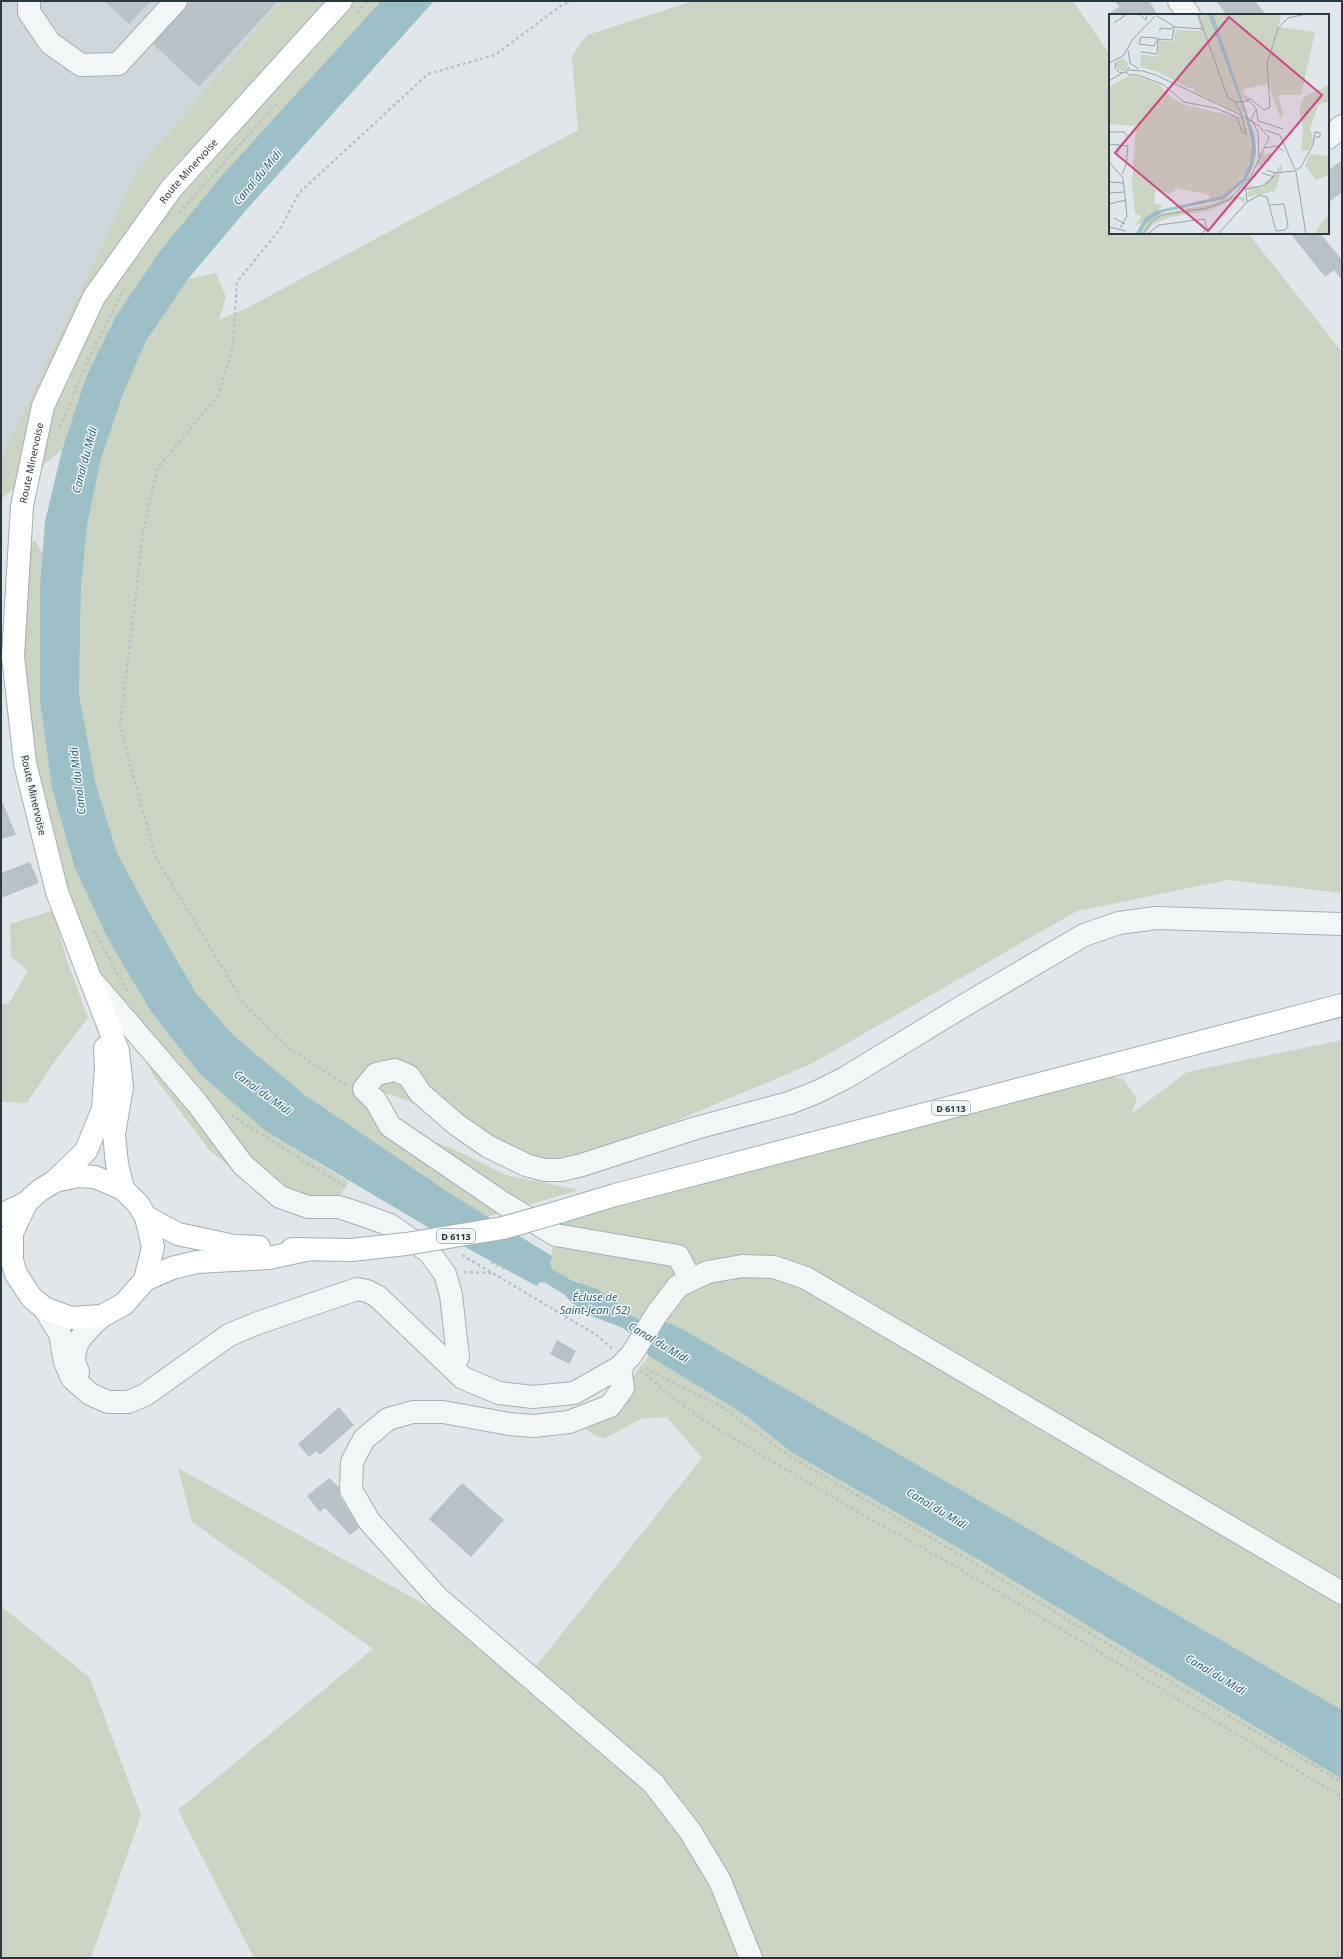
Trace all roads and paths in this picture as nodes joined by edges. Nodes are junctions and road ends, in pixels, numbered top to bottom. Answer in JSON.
{"nodes":[{"id":1,"x":29,"y":1,"type":"edge"},
{"id":2,"x":176,"y":1,"type":"edge"},
{"id":3,"x":367,"y":1,"type":"edge"},
{"id":4,"x":571,"y":1,"type":"edge"},
{"id":5,"x":1179,"y":1,"type":"edge"},
{"id":6,"x":346,"y":10,"type":"edge"},
{"id":7,"x":1188,"y":14,"type":"edge"},
{"id":8,"x":278,"y":101,"type":"dead end"},
{"id":9,"x":1342,"y":126,"type":"edge"},
{"id":10,"x":1329,"y":137,"type":"edge"},
{"id":11,"x":175,"y":217,"type":"dead end"},
{"id":12,"x":126,"y":286,"type":"dead end"},
{"id":13,"x":59,"y":429,"type":"dead end"},
{"id":14,"x":8,"y":618,"type":"edge"},
{"id":15,"x":1342,"y":924,"type":"edge"},
{"id":16,"x":92,"y":927,"type":"dead end"},
{"id":17,"x":91,"y":980,"type":"junction"},
{"id":18,"x":128,"y":992,"type":"dead end"},
{"id":19,"x":1342,"y":1005,"type":"edge"},
{"id":20,"x":103,"y":1013,"type":"junction"},
{"id":21,"x":364,"y":1089,"type":"junction"},
{"id":22,"x":225,"y":1111,"type":"dead end"},
{"id":23,"x":55,"y":1181,"type":"junction"},
{"id":24,"x":123,"y":1189,"type":"junction"},
{"id":25,"x":348,"y":1189,"type":"dead end"},
{"id":26,"x":26,"y":1203,"type":"junction"},
{"id":27,"x":1,"y":1215,"type":"edge"},
{"id":28,"x":146,"y":1217,"type":"junction"},
{"id":29,"x":306,"y":1250,"type":"junction"},
{"id":30,"x":461,"y":1254,"type":"dead end"},
{"id":31,"x":491,"y":1262,"type":"dead end"},
{"id":32,"x":8,"y":1268,"type":"edge"},
{"id":33,"x":507,"y":1270,"type":"dead end"},
{"id":34,"x":494,"y":1273,"type":"junction"},
{"id":35,"x":445,"y":1274,"type":"junction"},
{"id":36,"x":145,"y":1280,"type":"junction"},
{"id":37,"x":692,"y":1280,"type":"junction"},
{"id":38,"x":44,"y":1308,"type":"junction"},
{"id":39,"x":102,"y":1316,"type":"junction"},
{"id":40,"x":626,"y":1360,"type":"junction"},
{"id":41,"x":452,"y":1367,"type":"junction"},
{"id":42,"x":774,"y":1382,"type":"dead end"},
{"id":43,"x":90,"y":1394,"type":"junction"},
{"id":44,"x":800,"y":1397,"type":"dead end"},
{"id":45,"x":1342,"y":1593,"type":"edge"},
{"id":46,"x":1342,"y":1782,"type":"edge"},
{"id":47,"x":1342,"y":1797,"type":"edge"},
{"id":48,"x":751,"y":1958,"type":"edge"}],
"edges":[{"from":1,"to":2,"type":"street"},
{"from":3,"to":6,"type":"path"},
{"from":4,"to":21,"type":"path"},
{"from":5,"to":7,"type":"street"},
{"from":6,"to":14,"type":"main road","name":"Route Minervoise"},
{"from":8,"to":11,"type":"path"},
{"from":9,"to":10,"type":"street"},
{"from":12,"to":13,"type":"path"},
{"from":14,"to":17,"type":"main road","name":"Route Minervoise"},
{"from":15,"to":21,"type":"street"},
{"from":16,"to":18,"type":"path"},
{"from":17,"to":20,"type":"main road","name":"Route Minervoise"},
{"from":17,"to":35,"type":"street"},
{"from":19,"to":29,"type":"main road","number":"D 6113","bridge":true},
{"from":20,"to":23,"type":"main road"},
{"from":20,"to":24,"type":"main road","name":"Route Minervoise"},
{"from":21,"to":37,"type":"street"},
{"from":22,"to":25,"type":"path"},
{"from":23,"to":24,"type":"main road"},
{"from":23,"to":26,"type":"main road"},
{"from":24,"to":28,"type":"main road"},
{"from":26,"to":27,"type":"main road"},
{"from":26,"to":32,"type":"main road"},
{"from":28,"to":29,"type":"main road","number":"D 6113"},
{"from":28,"to":36,"type":"main road"},
{"from":29,"to":36,"type":"main road","number":"D 6113"},
{"from":30,"to":34,"type":"path"},
{"from":31,"to":33,"type":"path"},
{"from":32,"to":38,"type":"main road"},
{"from":34,"to":35,"type":"path"},
{"from":34,"to":40,"type":"path"},
{"from":35,"to":41,"type":"street"},
{"from":36,"to":39,"type":"main road"},
{"from":37,"to":40,"type":"street"},
{"from":37,"to":45,"type":"street"},
{"from":38,"to":39,"type":"main road"},
{"from":38,"to":43,"type":"street"},
{"from":39,"to":43,"type":"street"},
{"from":40,"to":41,"type":"street"},
{"from":40,"to":46,"type":"path"},
{"from":40,"to":47,"type":"path"},
{"from":40,"to":48,"type":"street"},
{"from":41,"to":43,"type":"street"},
{"from":42,"to":44,"type":"path"}]}
